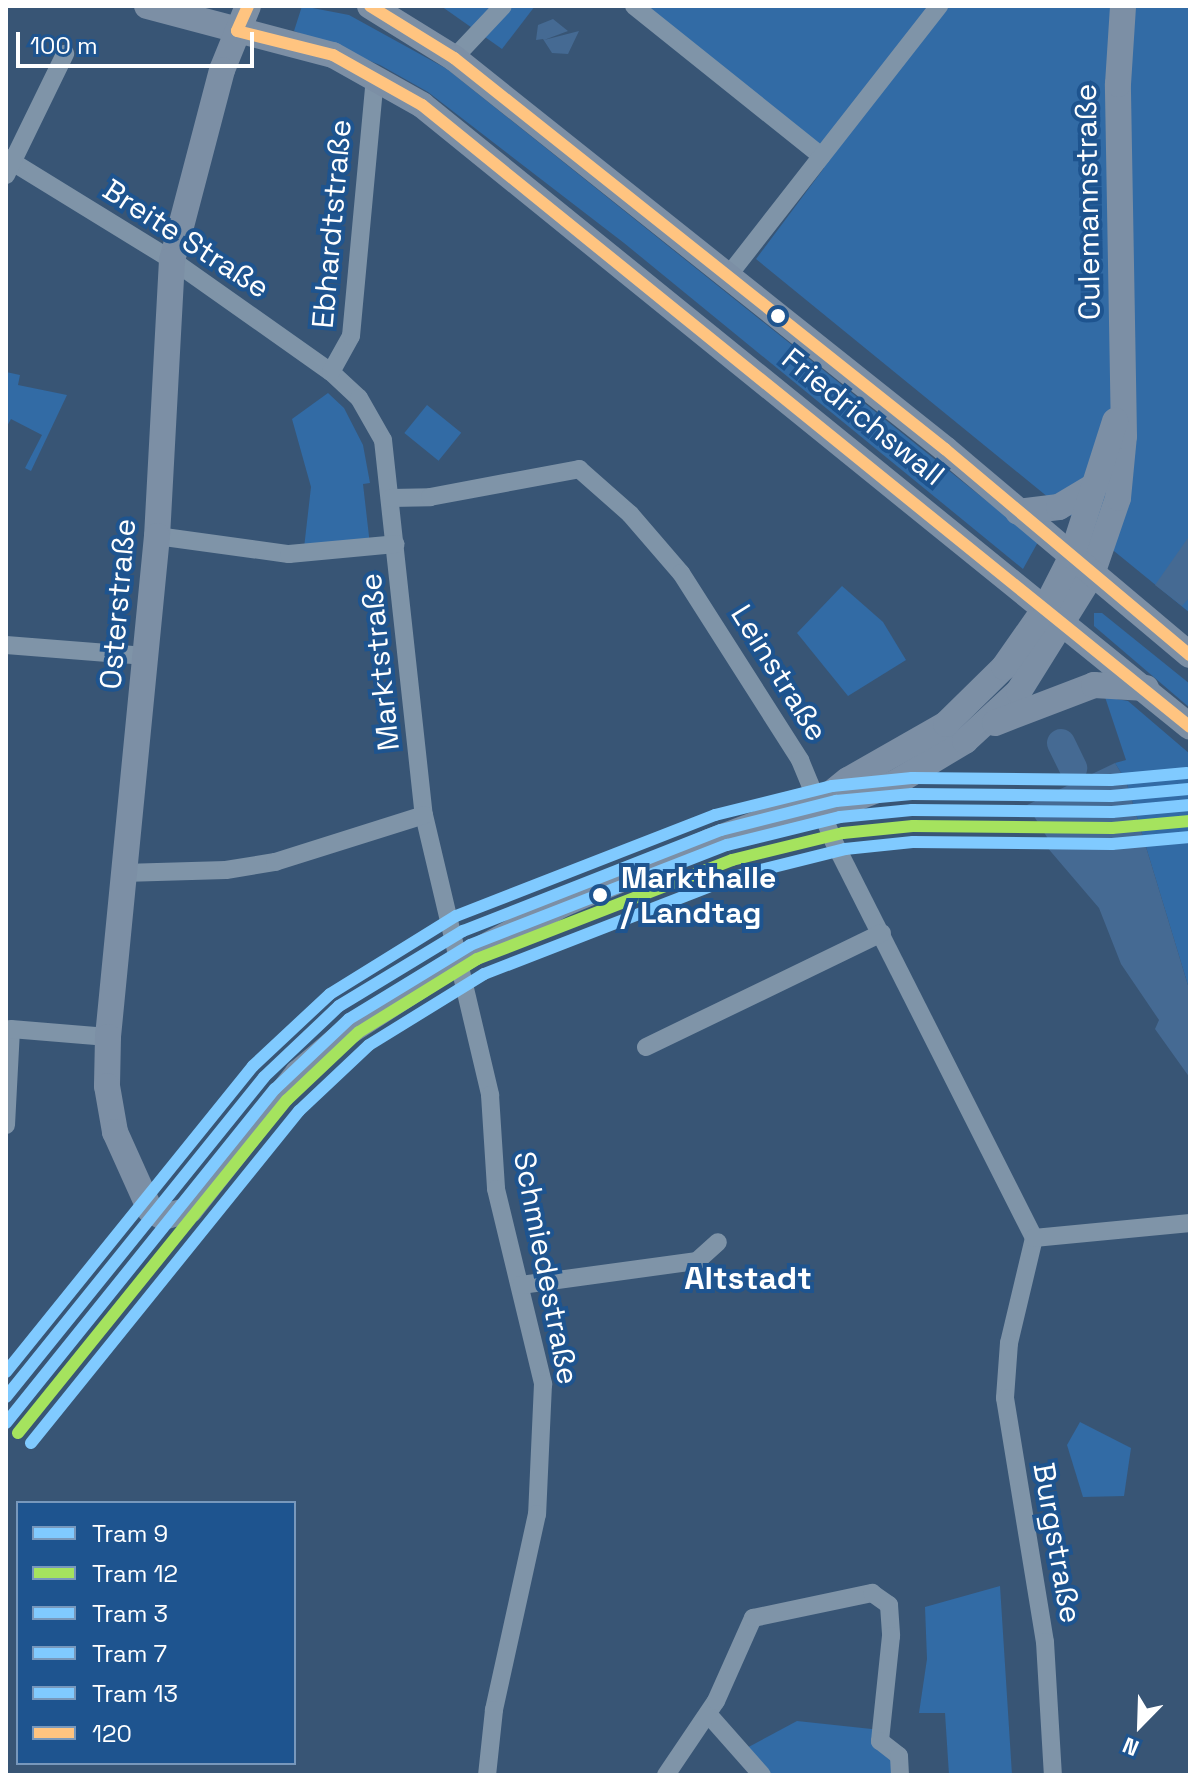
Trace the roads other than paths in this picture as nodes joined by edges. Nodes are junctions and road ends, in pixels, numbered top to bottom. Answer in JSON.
{"nodes":[{"id":1,"x":147,"y":6,"type":"edge"},
{"id":2,"x":248,"y":6,"type":"edge"},
{"id":3,"x":370,"y":6,"type":"edge"},
{"id":4,"x":503,"y":6,"type":"edge"},
{"id":5,"x":634,"y":6,"type":"edge"},
{"id":6,"x":939,"y":6,"type":"edge"},
{"id":7,"x":1123,"y":6,"type":"edge"},
{"id":8,"x":237,"y":31,"type":"junction"},
{"id":9,"x":65,"y":54,"type":"dead end"},
{"id":10,"x":454,"y":58,"type":"junction"},
{"id":11,"x":375,"y":75,"type":"junction"},
{"id":12,"x":821,"y":156,"type":"junction"},
{"id":13,"x":8,"y":165,"type":"edge"},
{"id":14,"x":172,"y":260,"type":"junction"},
{"id":15,"x":728,"y":276,"type":"junction"},
{"id":16,"x":331,"y":372,"type":"junction"},
{"id":17,"x":1122,"y":396,"type":"junction"},
{"id":18,"x":1094,"y":486,"type":"junction"},
{"id":19,"x":391,"y":498,"type":"junction"},
{"id":20,"x":1018,"y":512,"type":"junction"},
{"id":21,"x":157,"y":536,"type":"junction"},
{"id":22,"x":396,"y":544,"type":"junction"},
{"id":23,"x":1072,"y":556,"type":"junction"},
{"id":24,"x":1092,"y":574,"type":"junction"},
{"id":25,"x":1056,"y":615,"type":"junction"},
{"id":26,"x":6,"y":645,"type":"edge"},
{"id":27,"x":1190,"y":655,"type":"edge"},
{"id":28,"x":146,"y":656,"type":"junction"},
{"id":29,"x":1146,"y":688,"type":"junction"},
{"id":30,"x":1190,"y":727,"type":"edge"},
{"id":31,"x":980,"y":729,"type":"junction"},
{"id":32,"x":818,"y":804,"type":"junction"},
{"id":33,"x":424,"y":815,"type":"junction"},
{"id":34,"x":123,"y":873,"type":"junction"},
{"id":35,"x":882,"y":933,"type":"junction"},
{"id":36,"x":457,"y":962,"type":"junction"},
{"id":37,"x":108,"y":1037,"type":"junction"},
{"id":38,"x":646,"y":1047,"type":"dead end"},
{"id":39,"x":6,"y":1125,"type":"edge"},
{"id":40,"x":1190,"y":1223,"type":"edge"},
{"id":41,"x":1034,"y":1238,"type":"junction"},
{"id":42,"x":718,"y":1242,"type":"dead end"},
{"id":43,"x":521,"y":1285,"type":"junction"},
{"id":44,"x":708,"y":1714,"type":"junction"},
{"id":45,"x":487,"y":1775,"type":"edge"},
{"id":46,"x":666,"y":1775,"type":"edge"},
{"id":47,"x":762,"y":1775,"type":"edge"},
{"id":48,"x":900,"y":1775,"type":"edge"},
{"id":49,"x":1053,"y":1775,"type":"edge"}],
"edges":[{"from":1,"to":8,"type":"street","name":"Friedrichswall"},
{"from":2,"to":8,"type":"street","name":"Osterstraße"},
{"from":3,"to":10,"type":"street","name":"Friedrichswall"},
{"from":4,"to":10,"type":"street"},
{"from":5,"to":12,"type":"street"},
{"from":6,"to":12,"type":"street"},
{"from":7,"to":17,"type":"street","name":"Culemannstraße"},
{"from":8,"to":11,"type":"street","name":"Friedrichswall"},
{"from":8,"to":14,"type":"street","name":"Osterstraße"},
{"from":9,"to":13,"type":"street"},
{"from":10,"to":15,"type":"street","name":"Friedrichswall"},
{"from":11,"to":16,"type":"street","name":"Ebhardtstraße"},
{"from":11,"to":25,"type":"street","name":"Friedrichswall"},
{"from":12,"to":15,"type":"street"},
{"from":13,"to":14,"type":"street","name":"Breite Straße"},
{"from":14,"to":16,"type":"street","name":"Breite Straße"},
{"from":14,"to":21,"type":"street","name":"Osterstraße"},
{"from":15,"to":20,"type":"street","name":"Friedrichswall"},
{"from":16,"to":19,"type":"street","name":"Marktstraße"},
{"from":17,"to":18,"type":"street","name":"Culemannstraße"},
{"from":17,"to":24,"type":"street","name":"Culemannstraße"},
{"from":18,"to":20,"type":"street"},
{"from":18,"to":23,"type":"street","name":"Culemannstraße"},
{"from":19,"to":22,"type":"street","name":"Marktstraße"},
{"from":19,"to":32,"type":"street","name":"Leinstraße"},
{"from":20,"to":23,"type":"street","name":"Friedrichswall"},
{"from":21,"to":22,"type":"street"},
{"from":21,"to":28,"type":"street","name":"Osterstraße"},
{"from":22,"to":33,"type":"street","name":"Marktstraße"},
{"from":23,"to":24,"type":"street","name":"Friedrichswall"},
{"from":23,"to":25,"type":"street","name":"Culemannstraße"},
{"from":24,"to":25,"type":"street","name":"Culemannstraße"},
{"from":24,"to":27,"type":"street","name":"Friedrichswall"},
{"from":25,"to":29,"type":"street","name":"Friedrichswall"},
{"from":25,"to":31,"type":"street"},
{"from":25,"to":32,"type":"street"},
{"from":26,"to":28,"type":"street"},
{"from":28,"to":34,"type":"street","name":"Osterstraße"},
{"from":29,"to":30,"type":"street","name":"Friedrichswall"},
{"from":29,"to":31,"type":"street"},
{"from":31,"to":32,"type":"street"},
{"from":32,"to":35,"type":"street","name":"Leinstraße"},
{"from":32,"to":36,"type":"street"},
{"from":33,"to":34,"type":"street"},
{"from":33,"to":36,"type":"street","name":"Marktstraße"},
{"from":34,"to":37,"type":"street","name":"Osterstraße"},
{"from":35,"to":38,"type":"street"},
{"from":35,"to":41,"type":"street","name":"Leinstraße"},
{"from":36,"to":37,"type":"street","name":"Osterstraße"},
{"from":36,"to":43,"type":"street","name":"Schmiedestraße"},
{"from":37,"to":39,"type":"street"},
{"from":40,"to":41,"type":"street"},
{"from":41,"to":49,"type":"street","name":"Burgstraße"},
{"from":42,"to":43,"type":"street"},
{"from":43,"to":45,"type":"street","name":"Schmiedestraße"},
{"from":44,"to":46,"type":"street"},
{"from":44,"to":47,"type":"street"},
{"from":44,"to":48,"type":"street"}]}
